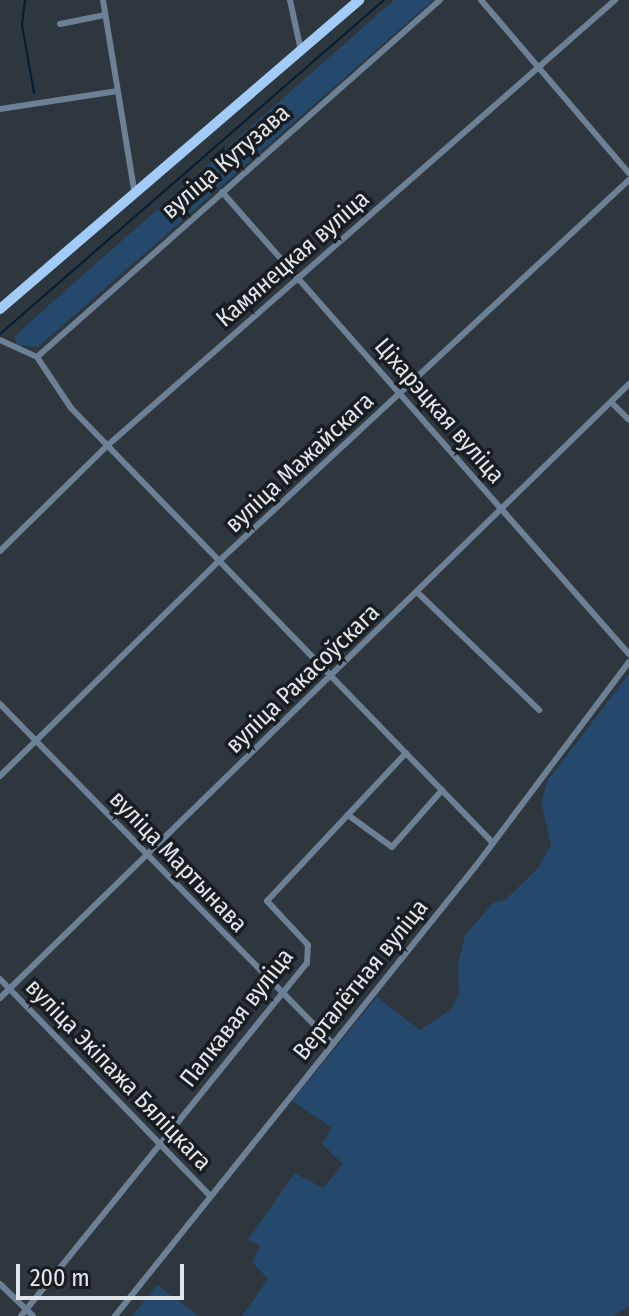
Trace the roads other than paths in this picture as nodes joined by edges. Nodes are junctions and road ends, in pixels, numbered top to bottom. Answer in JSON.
{"nodes":[{"id":1,"x":103,"y":0,"type":"edge"},
{"id":2,"x":290,"y":0,"type":"edge"},
{"id":3,"x":359,"y":0,"type":"edge"},
{"id":4,"x":440,"y":0,"type":"edge"},
{"id":5,"x":481,"y":0,"type":"edge"},
{"id":6,"x":615,"y":0,"type":"edge"},
{"id":7,"x":105,"y":15,"type":"junction"},
{"id":8,"x":60,"y":24,"type":"dead end"},
{"id":9,"x":301,"y":51,"type":"junction"},
{"id":10,"x":539,"y":67,"type":"junction"},
{"id":11,"x":118,"y":91,"type":"junction"},
{"id":12,"x":0,"y":109,"type":"edge"},
{"id":13,"x":629,"y":173,"type":"edge"},
{"id":14,"x":629,"y":180,"type":"edge"},
{"id":15,"x":222,"y":192,"type":"junction"},
{"id":16,"x":135,"y":195,"type":"junction"},
{"id":17,"x":298,"y":278,"type":"junction"},
{"id":18,"x":0,"y":309,"type":"edge"},
{"id":19,"x":0,"y":340,"type":"edge"},
{"id":20,"x":38,"y":355,"type":"junction"},
{"id":21,"x":629,"y":384,"type":"edge"},
{"id":22,"x":401,"y":395,"type":"junction"},
{"id":23,"x":611,"y":402,"type":"junction"},
{"id":24,"x":629,"y":420,"type":"edge"},
{"id":25,"x":108,"y":445,"type":"junction"},
{"id":26,"x":502,"y":509,"type":"junction"},
{"id":27,"x":0,"y":551,"type":"edge"},
{"id":28,"x":219,"y":561,"type":"junction"},
{"id":29,"x":417,"y":592,"type":"junction"},
{"id":30,"x":629,"y":654,"type":"edge"},
{"id":31,"x":629,"y":662,"type":"edge"},
{"id":32,"x":330,"y":675,"type":"junction"},
{"id":33,"x":0,"y":704,"type":"edge"},
{"id":34,"x":539,"y":710,"type":"dead end"},
{"id":35,"x":36,"y":741,"type":"junction"},
{"id":36,"x":406,"y":753,"type":"junction"},
{"id":37,"x":0,"y":776,"type":"edge"},
{"id":38,"x":442,"y":790,"type":"junction"},
{"id":39,"x":348,"y":815,"type":"junction"},
{"id":40,"x":493,"y":843,"type":"junction"},
{"id":41,"x":146,"y":857,"type":"junction"},
{"id":42,"x":0,"y":979,"type":"edge"},
{"id":43,"x":9,"y":989,"type":"junction"},
{"id":44,"x":282,"y":992,"type":"junction"},
{"id":45,"x":0,"y":998,"type":"edge"},
{"id":46,"x":333,"y":1044,"type":"junction"},
{"id":47,"x":160,"y":1143,"type":"junction"},
{"id":48,"x":210,"y":1196,"type":"junction"},
{"id":49,"x":0,"y":1284,"type":"edge"},
{"id":50,"x":23,"y":1313,"type":"edge"},
{"id":51,"x":33,"y":1316,"type":"edge"},
{"id":52,"x":115,"y":1316,"type":"edge"}],
"edges":[{"from":1,"to":7,"type":"street"},
{"from":2,"to":9,"type":"street"},
{"from":3,"to":9,"type":"main road","name":"вуліца Кутузава"},
{"from":4,"to":15,"type":"street","name":"вуліца Кутузава"},
{"from":5,"to":10,"type":"street"},
{"from":6,"to":10,"type":"street","name":"Камянецкая вуліца"},
{"from":7,"to":8,"type":"street"},
{"from":7,"to":11,"type":"street"},
{"from":9,"to":16,"type":"main road","name":"вуліца Кутузава"},
{"from":10,"to":13,"type":"street"},
{"from":10,"to":17,"type":"street","name":"Камянецкая вуліца"},
{"from":11,"to":12,"type":"street"},
{"from":11,"to":16,"type":"street"},
{"from":14,"to":22,"type":"street","name":"вуліца Мажайскага"},
{"from":15,"to":17,"type":"street","name":"Ціхарэцкая вуліца"},
{"from":15,"to":20,"type":"street","name":"вуліца Кутузава"},
{"from":16,"to":18,"type":"main road","name":"вуліца Кутузава"},
{"from":17,"to":22,"type":"street","name":"Ціхарэцкая вуліца"},
{"from":17,"to":25,"type":"street","name":"Камянецкая вуліца"},
{"from":19,"to":20,"type":"street"},
{"from":20,"to":25,"type":"street"},
{"from":21,"to":23,"type":"street","name":"вуліца Ракасоўскага"},
{"from":22,"to":26,"type":"street","name":"Ціхарэцкая вуліца"},
{"from":22,"to":28,"type":"street","name":"вуліца Мажайскага"},
{"from":23,"to":24,"type":"street"},
{"from":23,"to":26,"type":"street","name":"вуліца Ракасоўскага"},
{"from":25,"to":27,"type":"street","name":"Камянецкая вуліца"},
{"from":25,"to":28,"type":"street"},
{"from":26,"to":29,"type":"street","name":"вуліца Ракасоўскага"},
{"from":26,"to":30,"type":"street","name":"Ціхарэцкая вуліца"},
{"from":28,"to":32,"type":"street"},
{"from":28,"to":35,"type":"street","name":"вуліца Мажайскага"},
{"from":29,"to":32,"type":"street","name":"вуліца Ракасоўскага"},
{"from":29,"to":34,"type":"street"},
{"from":31,"to":40,"type":"street","name":"Верталётная вуліца"},
{"from":32,"to":36,"type":"street"},
{"from":32,"to":41,"type":"street","name":"вуліца Ракасоўскага"},
{"from":33,"to":35,"type":"street","name":"вуліца Мартынава"},
{"from":35,"to":37,"type":"street","name":"вуліца Мажайскага"},
{"from":35,"to":41,"type":"street","name":"вуліца Мартынава"},
{"from":36,"to":38,"type":"street"},
{"from":36,"to":39,"type":"street","name":"Палкавая вуліца"},
{"from":38,"to":39,"type":"street"},
{"from":38,"to":40,"type":"street"},
{"from":39,"to":44,"type":"street","name":"Палкавая вуліца"},
{"from":40,"to":46,"type":"street","name":"Верталётная вуліца"},
{"from":41,"to":43,"type":"street","name":"вуліца Ракасоўскага"},
{"from":41,"to":44,"type":"street","name":"вуліца Мартынава"},
{"from":42,"to":43,"type":"street","name":"вуліца Экіпажа Бяліцкага"},
{"from":43,"to":45,"type":"street","name":"вуліца Ракасоўскага"},
{"from":43,"to":47,"type":"street","name":"вуліца Экіпажа Бяліцкага"},
{"from":44,"to":46,"type":"street","name":"вуліца Мартынава"},
{"from":44,"to":47,"type":"street","name":"Палкавая вуліца"},
{"from":46,"to":48,"type":"street","name":"Верталётная вуліца"},
{"from":47,"to":48,"type":"street","name":"вуліца Экіпажа Бяліцкага"},
{"from":47,"to":50,"type":"street","name":"Палкавая вуліца"},
{"from":48,"to":52,"type":"street","name":"Верталётная вуліца"},
{"from":49,"to":50,"type":"street"},
{"from":50,"to":51,"type":"street"}]}
